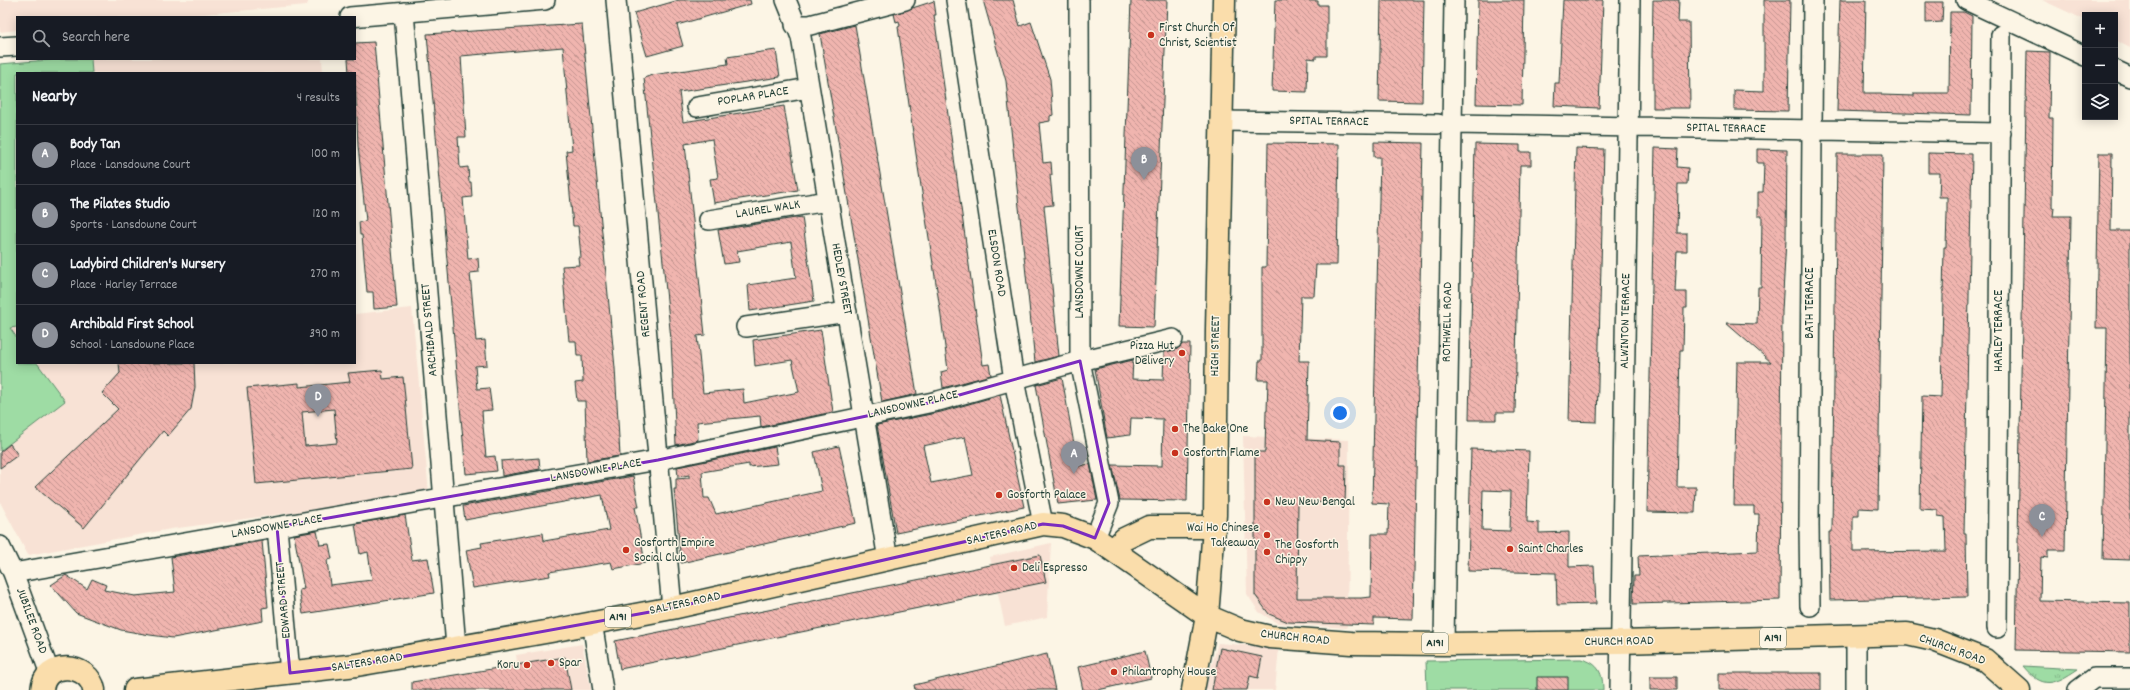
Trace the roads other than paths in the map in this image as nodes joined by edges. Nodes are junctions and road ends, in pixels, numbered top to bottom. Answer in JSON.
{"nodes":[{"id":1,"x":545,"y":0,"type":"edge"},
{"id":2,"x":616,"y":0,"type":"edge"},
{"id":3,"x":786,"y":0,"type":"edge"},
{"id":4,"x":905,"y":0,"type":"edge"},
{"id":5,"x":956,"y":0,"type":"edge"},
{"id":6,"x":1079,"y":0,"type":"edge"},
{"id":7,"x":1224,"y":0,"type":"edge"},
{"id":8,"x":1454,"y":0,"type":"edge"},
{"id":9,"x":1630,"y":0,"type":"edge"},
{"id":10,"x":1813,"y":0,"type":"edge"},
{"id":11,"x":1966,"y":0,"type":"edge"},
{"id":12,"x":404,"y":12,"type":"junction"},
{"id":13,"x":356,"y":16,"type":"edge"},
{"id":14,"x":795,"y":25,"type":"junction"},
{"id":15,"x":2001,"y":34,"type":"dead end"},
{"id":16,"x":16,"y":46,"type":"edge"},
{"id":17,"x":0,"y":47,"type":"edge"},
{"id":18,"x":2082,"y":55,"type":"edge"},
{"id":19,"x":2118,"y":71,"type":"edge"},
{"id":20,"x":2130,"y":77,"type":"edge"},
{"id":21,"x":809,"y":88,"type":"junction"},
{"id":22,"x":697,"y":107,"type":"dead end"},
{"id":23,"x":1220,"y":121,"type":"junction"},
{"id":24,"x":1445,"y":124,"type":"junction"},
{"id":25,"x":1629,"y":127,"type":"junction"},
{"id":26,"x":1812,"y":130,"type":"junction"},
{"id":27,"x":2000,"y":133,"type":"junction"},
{"id":28,"x":828,"y":201,"type":"junction"},
{"id":29,"x":709,"y":220,"type":"dead end"},
{"id":30,"x":847,"y":312,"type":"junction"},
{"id":31,"x":746,"y":327,"type":"dead end"},
{"id":32,"x":1172,"y":339,"type":"dead end"},
{"id":33,"x":1080,"y":361,"type":"junction"},
{"id":34,"x":1014,"y":380,"type":"junction"},
{"id":35,"x":864,"y":417,"type":"junction"},
{"id":36,"x":658,"y":460,"type":"junction"},
{"id":37,"x":444,"y":499,"type":"junction"},
{"id":38,"x":1043,"y":524,"type":"junction"},
{"id":39,"x":277,"y":527,"type":"junction"},
{"id":40,"x":1214,"y":527,"type":"junction"},
{"id":41,"x":1095,"y":538,"type":"junction"},
{"id":42,"x":0,"y":546,"type":"edge"},
{"id":43,"x":1113,"y":550,"type":"junction"},
{"id":44,"x":888,"y":560,"type":"junction"},
{"id":45,"x":13,"y":573,"type":"junction"},
{"id":46,"x":1810,"y":606,"type":"dead end"},
{"id":47,"x":672,"y":608,"type":"junction"},
{"id":48,"x":1207,"y":616,"type":"junction"},
{"id":49,"x":592,"y":622,"type":"junction"},
{"id":50,"x":1997,"y":628,"type":"dead end"},
{"id":51,"x":1856,"y":635,"type":"junction"},
{"id":52,"x":1620,"y":642,"type":"junction"},
{"id":53,"x":1444,"y":644,"type":"junction"},
{"id":54,"x":456,"y":647,"type":"junction"},
{"id":55,"x":290,"y":673,"type":"junction"},
{"id":56,"x":2130,"y":678,"type":"edge"},
{"id":57,"x":46,"y":682,"type":"edge"},
{"id":58,"x":94,"y":690,"type":"edge"},
{"id":59,"x":135,"y":690,"type":"edge"},
{"id":60,"x":603,"y":690,"type":"edge"},
{"id":61,"x":1193,"y":690,"type":"edge"},
{"id":62,"x":1620,"y":690,"type":"edge"},
{"id":63,"x":1856,"y":690,"type":"edge"},
{"id":64,"x":2018,"y":690,"type":"edge"},
{"id":65,"x":2078,"y":690,"type":"edge"}],
"edges":[{"from":1,"to":12,"type":"street"},
{"from":2,"to":36,"type":"street","name":"REGENT ROAD"},
{"from":3,"to":14,"type":"street","name":"HEDLEY STREET"},
{"from":4,"to":14,"type":"street"},
{"from":5,"to":34,"type":"street","name":"ELSDON ROAD"},
{"from":6,"to":33,"type":"street","name":"LANSDOWNE COURT"},
{"from":7,"to":23,"type":"main road","name":"HIGH STREET"},
{"from":8,"to":24,"type":"street","name":"ROTHWELL ROAD"},
{"from":9,"to":25,"type":"street","name":"ALWINTON TERRACE"},
{"from":10,"to":26,"type":"street","name":"BATH TERRACE"},
{"from":11,"to":18,"type":"street"},
{"from":12,"to":13,"type":"street"},
{"from":12,"to":37,"type":"street","name":"ARCHIBALD STREET"},
{"from":14,"to":21,"type":"street","name":"HEDLEY STREET"},
{"from":15,"to":27,"type":"street","name":"HARLEY TERRACE"},
{"from":16,"to":17,"type":"street"},
{"from":19,"to":20,"type":"street"},
{"from":21,"to":22,"type":"street","name":"POPLAR PLACE"},
{"from":21,"to":28,"type":"street","name":"HEDLEY STREET"},
{"from":23,"to":24,"type":"street","name":"SPITAL TERRACE"},
{"from":23,"to":40,"type":"main road","name":"HIGH STREET"},
{"from":24,"to":25,"type":"street","name":"SPITAL TERRACE"},
{"from":24,"to":53,"type":"street","name":"ROTHWELL ROAD"},
{"from":25,"to":26,"type":"street","name":"SPITAL TERRACE"},
{"from":25,"to":52,"type":"street","name":"ALWINTON TERRACE"},
{"from":26,"to":27,"type":"street","name":"SPITAL TERRACE"},
{"from":26,"to":46,"type":"street","name":"BATH TERRACE"},
{"from":27,"to":50,"type":"street","name":"HARLEY TERRACE"},
{"from":28,"to":29,"type":"street","name":"LAUREL WALK"},
{"from":28,"to":30,"type":"street","name":"HEDLEY STREET"},
{"from":30,"to":31,"type":"street"},
{"from":30,"to":35,"type":"street","name":"HEDLEY STREET"},
{"from":32,"to":33,"type":"street","name":"LANSDOWNE PLACE"},
{"from":33,"to":34,"type":"street","name":"LANSDOWNE PLACE"},
{"from":33,"to":41,"type":"street","name":"LANSDOWNE COURT"},
{"from":34,"to":35,"type":"street","name":"LANSDOWNE PLACE"},
{"from":34,"to":38,"type":"street","name":"ELSDON ROAD"},
{"from":35,"to":36,"type":"street","name":"LANSDOWNE PLACE"},
{"from":35,"to":44,"type":"street","name":"HEDLEY STREET"},
{"from":36,"to":37,"type":"street","name":"LANSDOWNE PLACE"},
{"from":36,"to":47,"type":"street","name":"REGENT ROAD"},
{"from":37,"to":39,"type":"street","name":"LANSDOWNE PLACE"},
{"from":37,"to":54,"type":"street","name":"ARCHIBALD STREET"},
{"from":38,"to":41,"type":"main road","name":"SALTERS ROAD","number":"A191"},
{"from":38,"to":44,"type":"main road","name":"SALTERS ROAD","number":"A191"},
{"from":39,"to":45,"type":"street","name":"LANSDOWNE PLACE"},
{"from":39,"to":55,"type":"street","name":"EDWARD STREET"},
{"from":40,"to":43,"type":"main road"},
{"from":40,"to":48,"type":"main road","name":"HIGH STREET"},
{"from":41,"to":43,"type":"main road","name":"SALTERS ROAD","number":"A191"},
{"from":42,"to":45,"type":"street","name":"JUBILEE ROAD"},
{"from":43,"to":48,"type":"main road","name":"SALTERS ROAD","number":"A191"},
{"from":44,"to":47,"type":"main road","name":"SALTERS ROAD","number":"A191"},
{"from":45,"to":57,"type":"street","name":"JUBILEE ROAD"},
{"from":47,"to":49,"type":"main road","name":"SALTERS ROAD","number":"A191"},
{"from":48,"to":53,"type":"main road","name":"CHURCH ROAD","number":"A191"},
{"from":48,"to":61,"type":"main road","name":"HIGH STREET"},
{"from":49,"to":54,"type":"main road","name":"SALTERS ROAD","number":"A191"},
{"from":49,"to":60,"type":"street"},
{"from":51,"to":52,"type":"main road","name":"CHURCH ROAD","number":"A191"},
{"from":51,"to":63,"type":"street"},
{"from":51,"to":64,"type":"main road","name":"CHURCH ROAD","number":"A191"},
{"from":52,"to":53,"type":"main road","name":"CHURCH ROAD","number":"A191"},
{"from":52,"to":62,"type":"street","name":"ALWINTON TERRACE"},
{"from":54,"to":55,"type":"main road","name":"SALTERS ROAD","number":"A191"},
{"from":55,"to":59,"type":"main road","name":"SALTERS ROAD","number":"A191"},
{"from":56,"to":65,"type":"street"},
{"from":57,"to":58,"type":"main road"}]}
